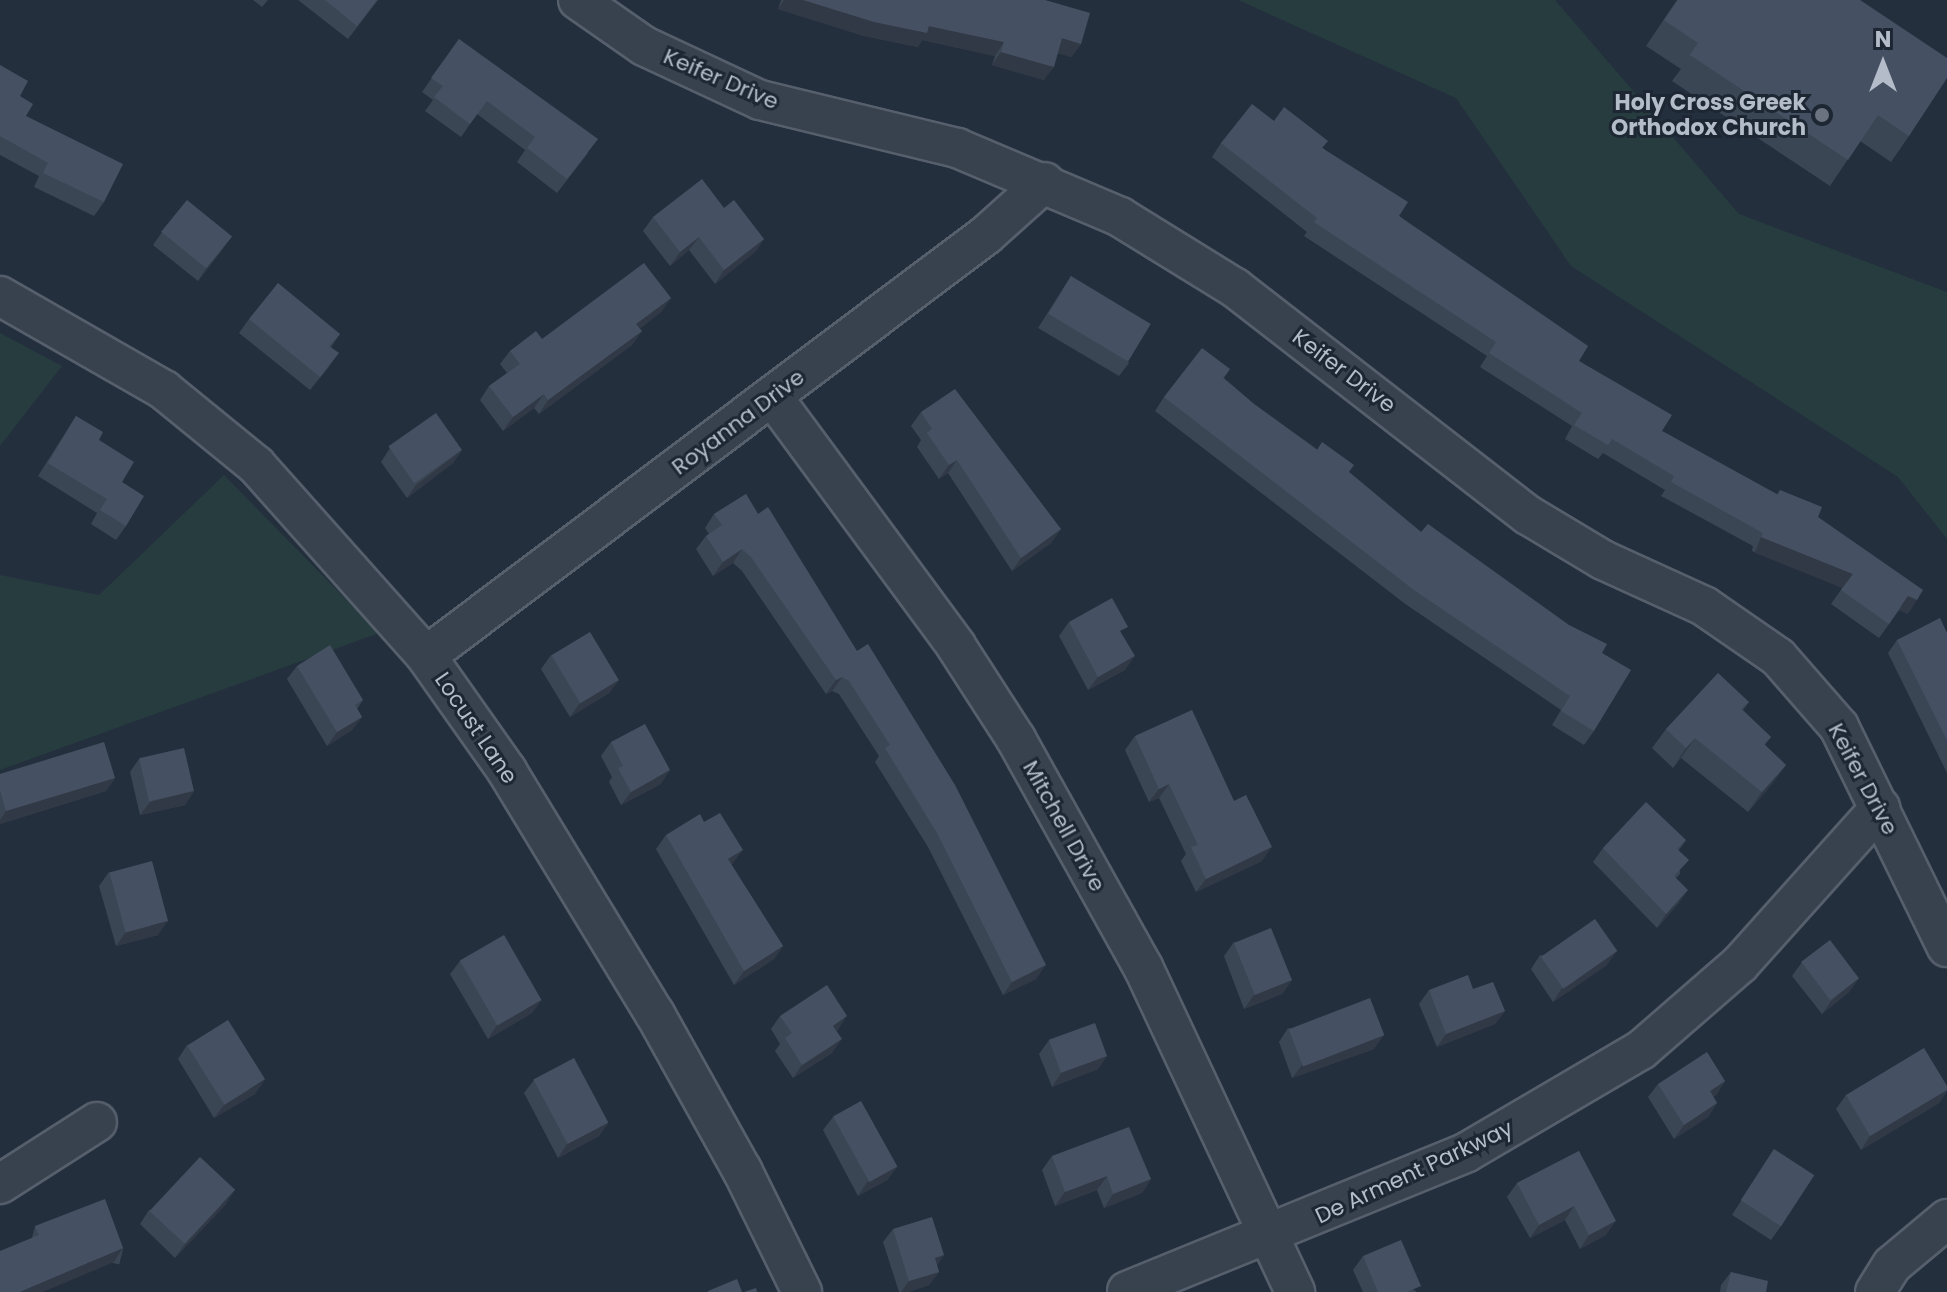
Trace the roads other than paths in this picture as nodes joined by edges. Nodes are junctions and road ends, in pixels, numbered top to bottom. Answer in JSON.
{"nodes":[{"id":1,"x":578,"y":0,"type":"edge"},
{"id":2,"x":1045,"y":182,"type":"junction"},
{"id":3,"x":0,"y":296,"type":"edge"},
{"id":4,"x":772,"y":396,"type":"junction"},
{"id":5,"x":426,"y":656,"type":"junction"},
{"id":6,"x":1880,"y":808,"type":"junction"},
{"id":7,"x":1947,"y":947,"type":"edge"},
{"id":8,"x":97,"y":1122,"type":"dead end"},
{"id":9,"x":0,"y":1184,"type":"edge"},
{"id":10,"x":1947,"y":1219,"type":"edge"},
{"id":11,"x":1270,"y":1237,"type":"junction"},
{"id":12,"x":1127,"y":1291,"type":"edge"},
{"id":13,"x":802,"y":1292,"type":"edge"},
{"id":14,"x":1295,"y":1292,"type":"edge"},
{"id":15,"x":1875,"y":1292,"type":"edge"}],
"edges":[{"from":1,"to":2,"type":"street","name":"Keifer Drive"},
{"from":2,"to":4,"type":"street","name":"Royanna Drive"},
{"from":2,"to":6,"type":"street","name":"Keifer Drive"},
{"from":3,"to":5,"type":"street","name":"Locust Lane"},
{"from":4,"to":5,"type":"street","name":"Royanna Drive"},
{"from":4,"to":11,"type":"street","name":"Mitchell Drive"},
{"from":5,"to":13,"type":"street","name":"Locust Lane"},
{"from":6,"to":7,"type":"street","name":"Keifer Drive"},
{"from":6,"to":11,"type":"street","name":"De Arment Parkway"},
{"from":8,"to":9,"type":"street"},
{"from":10,"to":15,"type":"street"},
{"from":11,"to":12,"type":"street","name":"De Arment Parkway"},
{"from":11,"to":14,"type":"street","name":"Mitchell Drive"}]}
